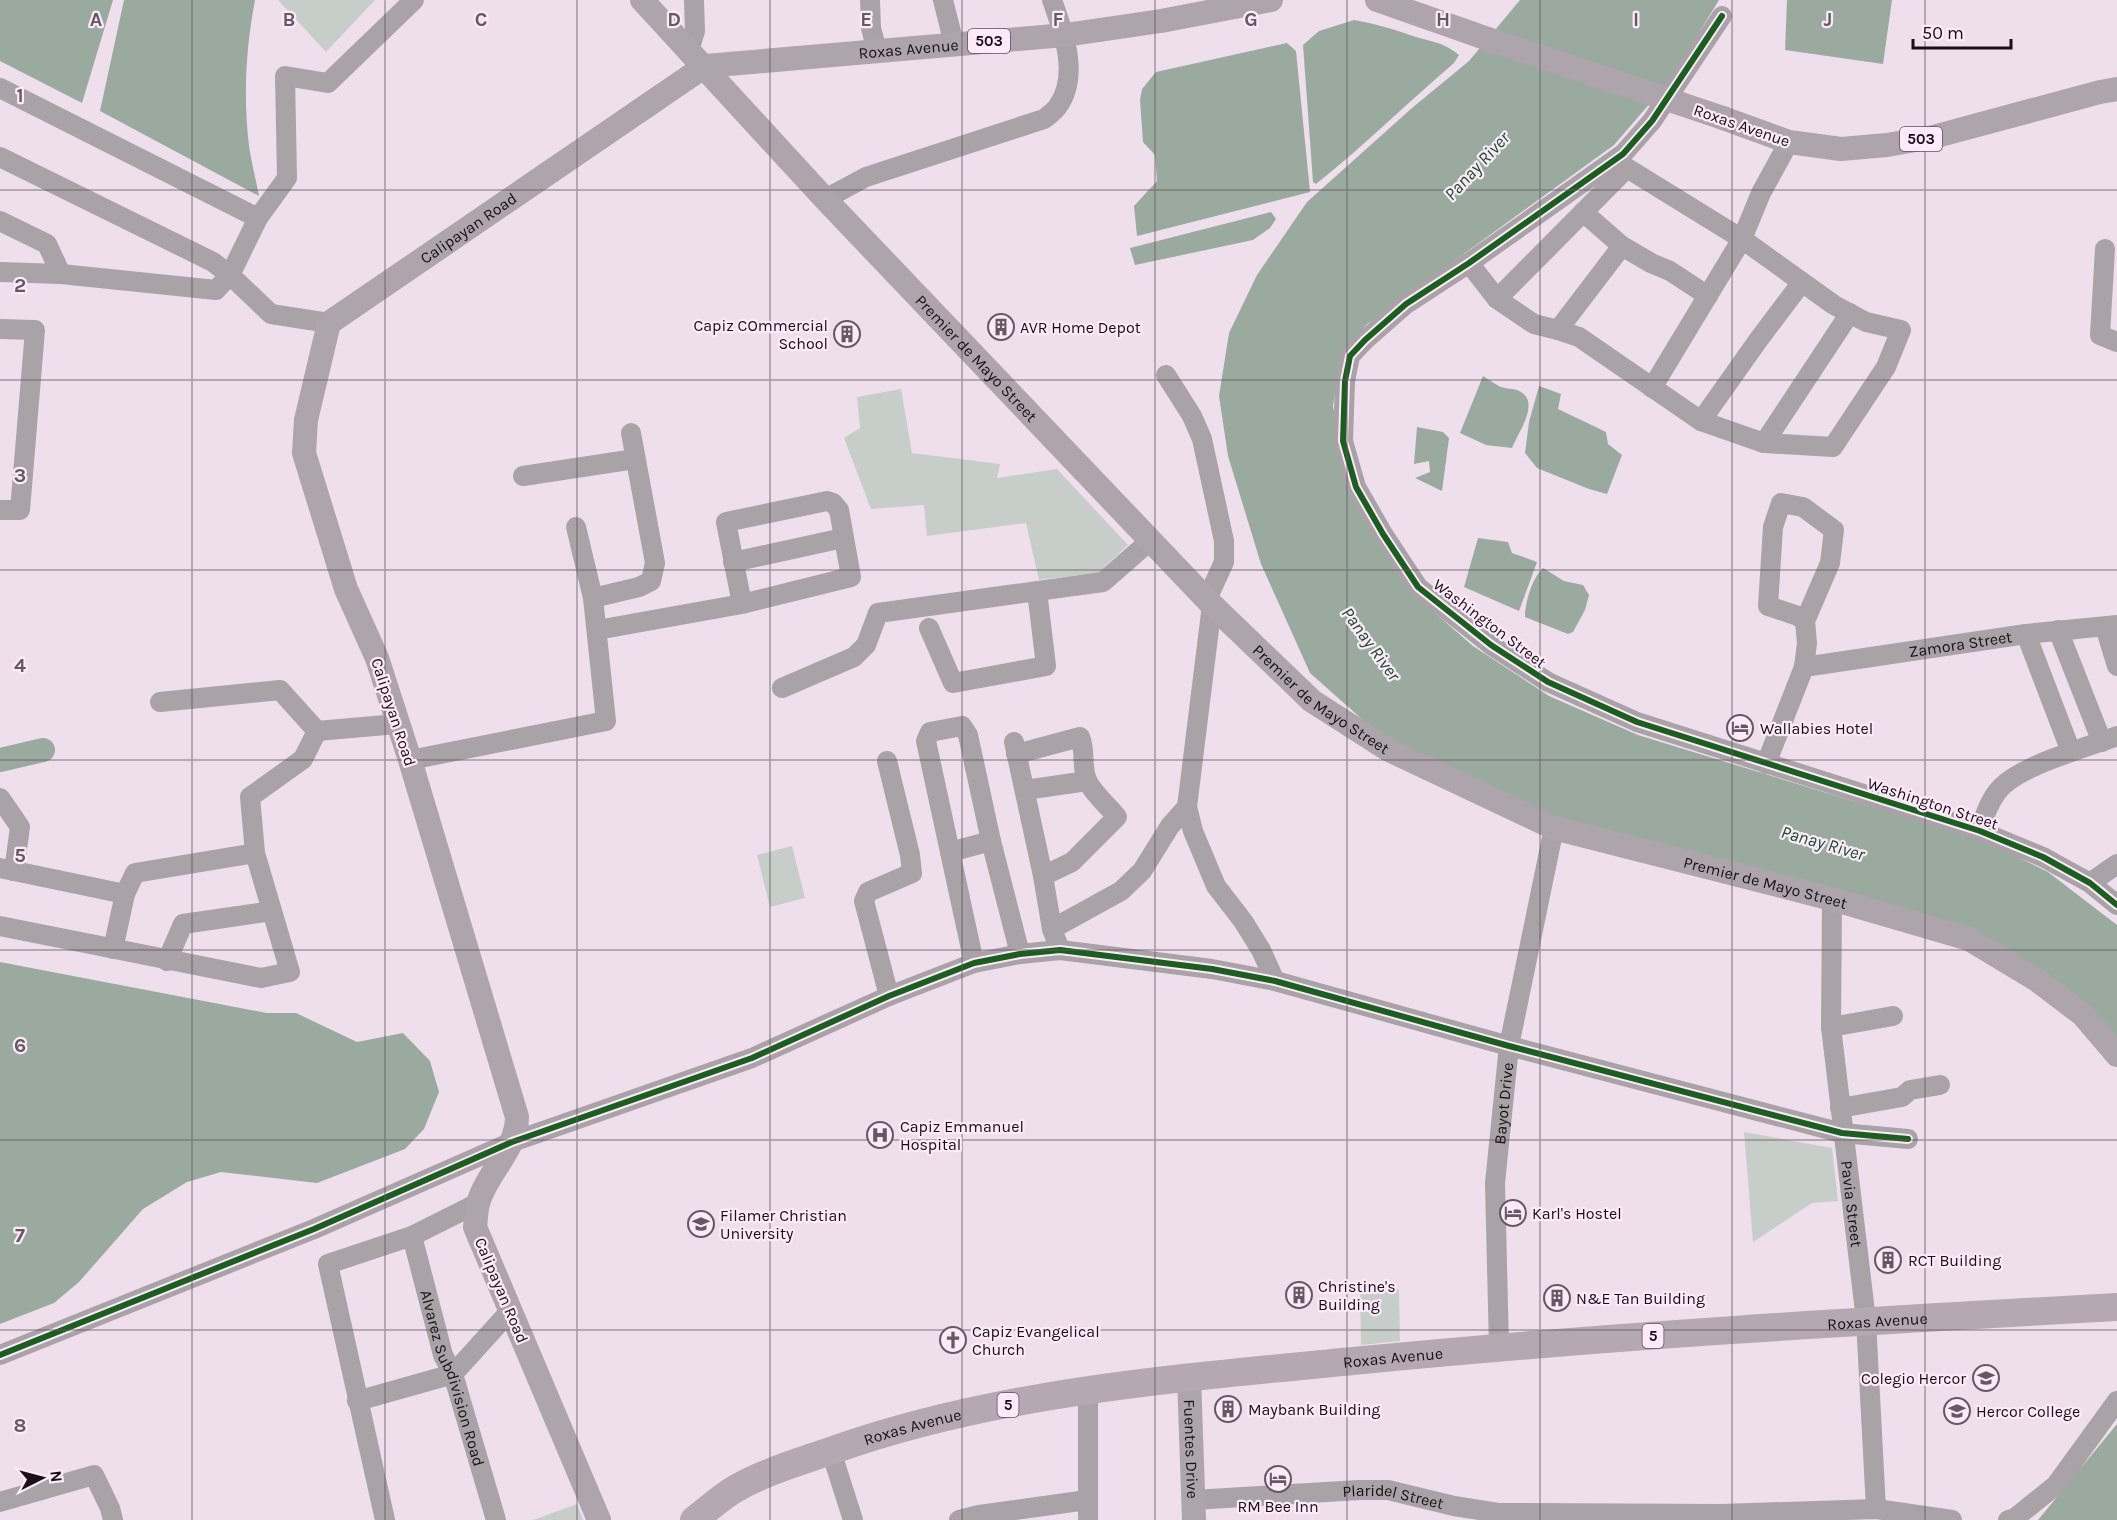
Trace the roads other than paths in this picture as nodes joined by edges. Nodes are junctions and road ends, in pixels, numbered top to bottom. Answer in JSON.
{"nodes":[{"id":1,"x":414,"y":0,"type":"edge"},
{"id":2,"x":642,"y":0,"type":"edge"},
{"id":3,"x":694,"y":0,"type":"edge"},
{"id":4,"x":870,"y":0,"type":"edge"},
{"id":5,"x":944,"y":0,"type":"edge"},
{"id":6,"x":1052,"y":0,"type":"edge"},
{"id":7,"x":1271,"y":0,"type":"edge"},
{"id":8,"x":1377,"y":0,"type":"edge"},
{"id":9,"x":1722,"y":16,"type":"dead end"},
{"id":10,"x":1065,"y":35,"type":"junction"},
{"id":11,"x":954,"y":44,"type":"junction"},
{"id":12,"x":877,"y":51,"type":"junction"},
{"id":13,"x":697,"y":58,"type":"junction"},
{"id":14,"x":0,"y":88,"type":"edge"},
{"id":15,"x":2117,"y":89,"type":"edge"},
{"id":16,"x":1789,"y":142,"type":"junction"},
{"id":17,"x":0,"y":156,"type":"edge"},
{"id":18,"x":825,"y":200,"type":"junction"},
{"id":19,"x":1583,"y":212,"type":"junction"},
{"id":20,"x":258,"y":218,"type":"junction"},
{"id":21,"x":0,"y":221,"type":"edge"},
{"id":22,"x":1743,"y":239,"type":"junction"},
{"id":23,"x":1622,"y":246,"type":"junction"},
{"id":24,"x":2105,"y":249,"type":"dead end"},
{"id":25,"x":1469,"y":263,"type":"junction"},
{"id":26,"x":0,"y":272,"type":"edge"},
{"id":27,"x":61,"y":274,"type":"junction"},
{"id":28,"x":230,"y":275,"type":"junction"},
{"id":29,"x":1802,"y":282,"type":"junction"},
{"id":30,"x":1708,"y":296,"type":"junction"},
{"id":31,"x":1497,"y":298,"type":"junction"},
{"id":32,"x":1850,"y":313,"type":"junction"},
{"id":33,"x":329,"y":323,"type":"junction"},
{"id":34,"x":0,"y":329,"type":"edge"},
{"id":35,"x":1558,"y":330,"type":"junction"},
{"id":36,"x":2117,"y":342,"type":"edge"},
{"id":37,"x":1167,"y":375,"type":"dead end"},
{"id":38,"x":1652,"y":388,"type":"junction"},
{"id":39,"x":1701,"y":421,"type":"junction"},
{"id":40,"x":631,"y":433,"type":"dead end"},
{"id":41,"x":1764,"y":443,"type":"junction"},
{"id":42,"x":635,"y":459,"type":"junction"},
{"id":43,"x":523,"y":476,"type":"dead end"},
{"id":44,"x":0,"y":510,"type":"edge"},
{"id":45,"x":576,"y":527,"type":"dead end"},
{"id":46,"x":843,"y":538,"type":"junction"},
{"id":47,"x":1151,"y":540,"type":"junction"},
{"id":48,"x":734,"y":562,"type":"junction"},
{"id":49,"x":1037,"y":591,"type":"junction"},
{"id":50,"x":593,"y":598,"type":"junction"},
{"id":51,"x":1209,"y":602,"type":"junction"},
{"id":52,"x":742,"y":603,"type":"junction"},
{"id":53,"x":1805,"y":621,"type":"junction"},
{"id":54,"x":2111,"y":626,"type":"edge"},
{"id":55,"x":929,"y":628,"type":"dead end"},
{"id":56,"x":597,"y":630,"type":"junction"},
{"id":57,"x":2058,"y":630,"type":"junction"},
{"id":58,"x":2026,"y":634,"type":"junction"},
{"id":59,"x":2117,"y":666,"type":"edge"},
{"id":60,"x":1804,"y":667,"type":"junction"},
{"id":61,"x":782,"y":688,"type":"dead end"},
{"id":62,"x":160,"y":702,"type":"dead end"},
{"id":63,"x":398,"y":724,"type":"junction"},
{"id":64,"x":317,"y":731,"type":"junction"},
{"id":65,"x":2109,"y":739,"type":"edge"},
{"id":66,"x":2071,"y":752,"type":"junction"},
{"id":67,"x":410,"y":760,"type":"junction"},
{"id":68,"x":887,"y":761,"type":"dead end"},
{"id":69,"x":1767,"y":765,"type":"junction"},
{"id":70,"x":1087,"y":781,"type":"junction"},
{"id":71,"x":1025,"y":790,"type":"junction"},
{"id":72,"x":0,"y":798,"type":"edge"},
{"id":73,"x":1187,"y":807,"type":"junction"},
{"id":74,"x":1554,"y":828,"type":"junction"},
{"id":75,"x":1980,"y":831,"type":"junction"},
{"id":76,"x":991,"y":841,"type":"junction"},
{"id":77,"x":950,"y":852,"type":"junction"},
{"id":78,"x":255,"y":853,"type":"junction"},
{"id":79,"x":2117,"y":864,"type":"edge"},
{"id":80,"x":7,"y":870,"type":"edge"},
{"id":81,"x":1043,"y":876,"type":"junction"},
{"id":82,"x":2090,"y":883,"type":"junction"},
{"id":83,"x":125,"y":894,"type":"junction"},
{"id":84,"x":1832,"y":899,"type":"junction"},
{"id":85,"x":2117,"y":905,"type":"edge"},
{"id":86,"x":272,"y":911,"type":"junction"},
{"id":87,"x":0,"y":926,"type":"edge"},
{"id":88,"x":1052,"y":929,"type":"junction"},
{"id":89,"x":113,"y":949,"type":"junction"},
{"id":90,"x":1060,"y":950,"type":"junction"},
{"id":91,"x":1020,"y":954,"type":"junction"},
{"id":92,"x":167,"y":961,"type":"junction"},
{"id":93,"x":974,"y":963,"type":"junction"},
{"id":94,"x":1275,"y":981,"type":"junction"},
{"id":95,"x":889,"y":996,"type":"junction"},
{"id":96,"x":1893,"y":1016,"type":"dead end"},
{"id":97,"x":1831,"y":1027,"type":"junction"},
{"id":98,"x":1509,"y":1046,"type":"junction"},
{"id":99,"x":2117,"y":1055,"type":"edge"},
{"id":100,"x":1940,"y":1085,"type":"dead end"},
{"id":101,"x":1840,"y":1108,"type":"junction"},
{"id":102,"x":1842,"y":1133,"type":"junction"},
{"id":103,"x":1908,"y":1139,"type":"dead end"},
{"id":104,"x":512,"y":1142,"type":"junction"},
{"id":105,"x":478,"y":1203,"type":"junction"},
{"id":106,"x":412,"y":1236,"type":"junction"},
{"id":107,"x":2117,"y":1308,"type":"edge"},
{"id":108,"x":511,"y":1310,"type":"junction"},
{"id":109,"x":1866,"y":1320,"type":"junction"},
{"id":110,"x":1499,"y":1347,"type":"junction"},
{"id":111,"x":0,"y":1355,"type":"edge"},
{"id":112,"x":453,"y":1374,"type":"junction"},
{"id":113,"x":1189,"y":1377,"type":"junction"},
{"id":114,"x":1088,"y":1391,"type":"junction"},
{"id":115,"x":357,"y":1401,"type":"junction"},
{"id":116,"x":2117,"y":1401,"type":"edge"},
{"id":117,"x":831,"y":1450,"type":"junction"},
{"id":118,"x":0,"y":1502,"type":"edge"},
{"id":119,"x":1875,"y":1509,"type":"junction"},
{"id":120,"x":1087,"y":1510,"type":"edge"},
{"id":121,"x":1194,"y":1510,"type":"edge"},
{"id":122,"x":979,"y":1517,"type":"edge"},
{"id":123,"x":1722,"y":1517,"type":"edge"},
{"id":124,"x":113,"y":1520,"type":"edge"},
{"id":125,"x":385,"y":1520,"type":"edge"},
{"id":126,"x":496,"y":1520,"type":"edge"},
{"id":127,"x":599,"y":1520,"type":"edge"},
{"id":128,"x":694,"y":1520,"type":"edge"},
{"id":129,"x":853,"y":1520,"type":"edge"},
{"id":130,"x":959,"y":1520,"type":"edge"},
{"id":131,"x":1952,"y":1520,"type":"edge"},
{"id":132,"x":2008,"y":1520,"type":"edge"}],
"edges":[{"from":1,"to":20,"type":"street"},
{"from":2,"to":13,"type":"main road"},
{"from":3,"to":13,"type":"street"},
{"from":4,"to":12,"type":"street"},
{"from":5,"to":11,"type":"street"},
{"from":6,"to":10,"type":"street"},
{"from":7,"to":10,"type":"main road","name":"Roxas Avenue","number":"503"},
{"from":8,"to":16,"type":"main road","name":"Roxas Avenue","number":"503","bridge":true},
{"from":9,"to":25,"type":"street","name":"Washington Street"},
{"from":10,"to":11,"type":"main road","name":"Roxas Avenue","number":"503"},
{"from":10,"to":18,"type":"street"},
{"from":11,"to":12,"type":"main road","name":"Roxas Avenue","number":"503"},
{"from":12,"to":13,"type":"main road","name":"Roxas Avenue","number":"503"},
{"from":13,"to":18,"type":"main road","name":"Premier de Mayo Street"},
{"from":13,"to":33,"type":"main road","name":"Calipayan Road"},
{"from":14,"to":20,"type":"street"},
{"from":15,"to":16,"type":"main road","name":"Roxas Avenue","number":"503"},
{"from":16,"to":22,"type":"street"},
{"from":17,"to":28,"type":"street"},
{"from":18,"to":47,"type":"main road","name":"Premier de Mayo Street"},
{"from":19,"to":22,"type":"street"},
{"from":19,"to":23,"type":"street"},
{"from":19,"to":31,"type":"street"},
{"from":20,"to":28,"type":"street"},
{"from":21,"to":27,"type":"street"},
{"from":22,"to":29,"type":"street"},
{"from":22,"to":30,"type":"street"},
{"from":23,"to":30,"type":"street"},
{"from":23,"to":35,"type":"street"},
{"from":24,"to":36,"type":"street"},
{"from":25,"to":31,"type":"street"},
{"from":25,"to":69,"type":"street","name":"Washington Street"},
{"from":26,"to":27,"type":"street"},
{"from":27,"to":28,"type":"street"},
{"from":28,"to":33,"type":"street"},
{"from":29,"to":32,"type":"street"},
{"from":29,"to":39,"type":"street"},
{"from":30,"to":38,"type":"street"},
{"from":31,"to":35,"type":"street"},
{"from":32,"to":41,"type":"street"},
{"from":32,"to":41,"type":"street"},
{"from":33,"to":63,"type":"main road","name":"Calipayan Road"},
{"from":34,"to":44,"type":"street"},
{"from":35,"to":38,"type":"street"},
{"from":37,"to":51,"type":"street"},
{"from":38,"to":39,"type":"street"},
{"from":39,"to":41,"type":"street"},
{"from":40,"to":42,"type":"street"},
{"from":42,"to":43,"type":"street"},
{"from":42,"to":50,"type":"street"},
{"from":45,"to":50,"type":"street"},
{"from":46,"to":48,"type":"street"},
{"from":46,"to":48,"type":"street"},
{"from":46,"to":52,"type":"street"},
{"from":47,"to":49,"type":"street"},
{"from":47,"to":51,"type":"main road","name":"Premier de Mayo Street"},
{"from":48,"to":52,"type":"street"},
{"from":49,"to":55,"type":"street"},
{"from":49,"to":61,"type":"street"},
{"from":50,"to":56,"type":"street"},
{"from":51,"to":73,"type":"street"},
{"from":51,"to":74,"type":"main road","name":"Premier de Mayo Street"},
{"from":52,"to":56,"type":"street"},
{"from":53,"to":53,"type":"street"},
{"from":53,"to":60,"type":"street"},
{"from":54,"to":57,"type":"street","name":"Zamora Street"},
{"from":54,"to":59,"type":"street"},
{"from":56,"to":67,"type":"street"},
{"from":57,"to":58,"type":"street","name":"Zamora Street"},
{"from":57,"to":65,"type":"street"},
{"from":58,"to":60,"type":"street","name":"Zamora Street"},
{"from":58,"to":66,"type":"street"},
{"from":60,"to":69,"type":"street"},
{"from":62,"to":64,"type":"street"},
{"from":63,"to":64,"type":"street"},
{"from":63,"to":67,"type":"main road","name":"Calipayan Road"},
{"from":64,"to":78,"type":"street"},
{"from":65,"to":66,"type":"street"},
{"from":66,"to":75,"type":"street"},
{"from":67,"to":104,"type":"main road","name":"Calipayan Road"},
{"from":68,"to":95,"type":"street"},
{"from":69,"to":75,"type":"street","name":"Washington Street"},
{"from":70,"to":71,"type":"street"},
{"from":70,"to":71,"type":"street"},
{"from":70,"to":81,"type":"street"},
{"from":71,"to":81,"type":"street"},
{"from":72,"to":80,"type":"street"},
{"from":73,"to":88,"type":"street"},
{"from":73,"to":94,"type":"street"},
{"from":74,"to":84,"type":"main road","name":"Premier de Mayo Street"},
{"from":74,"to":98,"type":"street","name":"Bayot Drive"},
{"from":75,"to":82,"type":"street","name":"Washington Street"},
{"from":76,"to":77,"type":"street"},
{"from":76,"to":77,"type":"street"},
{"from":76,"to":91,"type":"street"},
{"from":77,"to":93,"type":"street"},
{"from":78,"to":83,"type":"street"},
{"from":78,"to":86,"type":"street"},
{"from":79,"to":82,"type":"street"},
{"from":80,"to":83,"type":"street"},
{"from":81,"to":88,"type":"street"},
{"from":82,"to":85,"type":"street","name":"Washington Street"},
{"from":83,"to":89,"type":"street"},
{"from":84,"to":97,"type":"street","name":"Pavia Street"},
{"from":84,"to":99,"type":"main road","name":"Premier de Mayo Street"},
{"from":86,"to":92,"type":"street"},
{"from":86,"to":92,"type":"street"},
{"from":87,"to":89,"type":"street"},
{"from":88,"to":90,"type":"street"},
{"from":89,"to":92,"type":"street"},
{"from":90,"to":91,"type":"street"},
{"from":90,"to":94,"type":"street"},
{"from":91,"to":93,"type":"street"},
{"from":93,"to":95,"type":"street"},
{"from":94,"to":98,"type":"street"},
{"from":95,"to":104,"type":"street"},
{"from":96,"to":97,"type":"street"},
{"from":97,"to":101,"type":"street","name":"Pavia Street"},
{"from":98,"to":102,"type":"street"},
{"from":98,"to":110,"type":"street","name":"Bayot Drive"},
{"from":100,"to":101,"type":"street"},
{"from":101,"to":102,"type":"street","name":"Pavia Street"},
{"from":102,"to":103,"type":"street"},
{"from":102,"to":109,"type":"street","name":"Pavia Street"},
{"from":104,"to":105,"type":"main road","name":"Calipayan Road"},
{"from":104,"to":111,"type":"street"},
{"from":105,"to":106,"type":"street"},
{"from":105,"to":108,"type":"main road","name":"Calipayan Road"},
{"from":106,"to":112,"type":"street","name":"Alvarez Subdivision Road"},
{"from":106,"to":115,"type":"street"},
{"from":107,"to":109,"type":"highway","name":"Roxas Avenue","number":"5"},
{"from":108,"to":112,"type":"street"},
{"from":108,"to":127,"type":"main road","name":"Calipayan Road"},
{"from":109,"to":110,"type":"highway","name":"Roxas Avenue","number":"5"},
{"from":109,"to":119,"type":"street","name":"Pavia Street"},
{"from":110,"to":113,"type":"highway","name":"Roxas Avenue","number":"5"},
{"from":112,"to":115,"type":"street"},
{"from":112,"to":126,"type":"street","name":"Alvarez Subdivision Road"},
{"from":113,"to":114,"type":"highway","name":"Roxas Avenue","number":"5"},
{"from":113,"to":121,"type":"main road","name":"Fuentes Drive"},
{"from":114,"to":117,"type":"highway","name":"Roxas Avenue","number":"5"},
{"from":114,"to":120,"type":"street"},
{"from":115,"to":125,"type":"street"},
{"from":116,"to":132,"type":"street"},
{"from":117,"to":128,"type":"highway","name":"Roxas Avenue","number":"5"},
{"from":117,"to":129,"type":"street"},
{"from":118,"to":124,"type":"street"},
{"from":119,"to":123,"type":"street","name":"Plaridel Street"},
{"from":119,"to":131,"type":"street","name":"Plaridel Street"},
{"from":120,"to":122,"type":"street"},
{"from":121,"to":123,"type":"street","name":"Plaridel Street"},
{"from":122,"to":130,"type":"street"}]}
